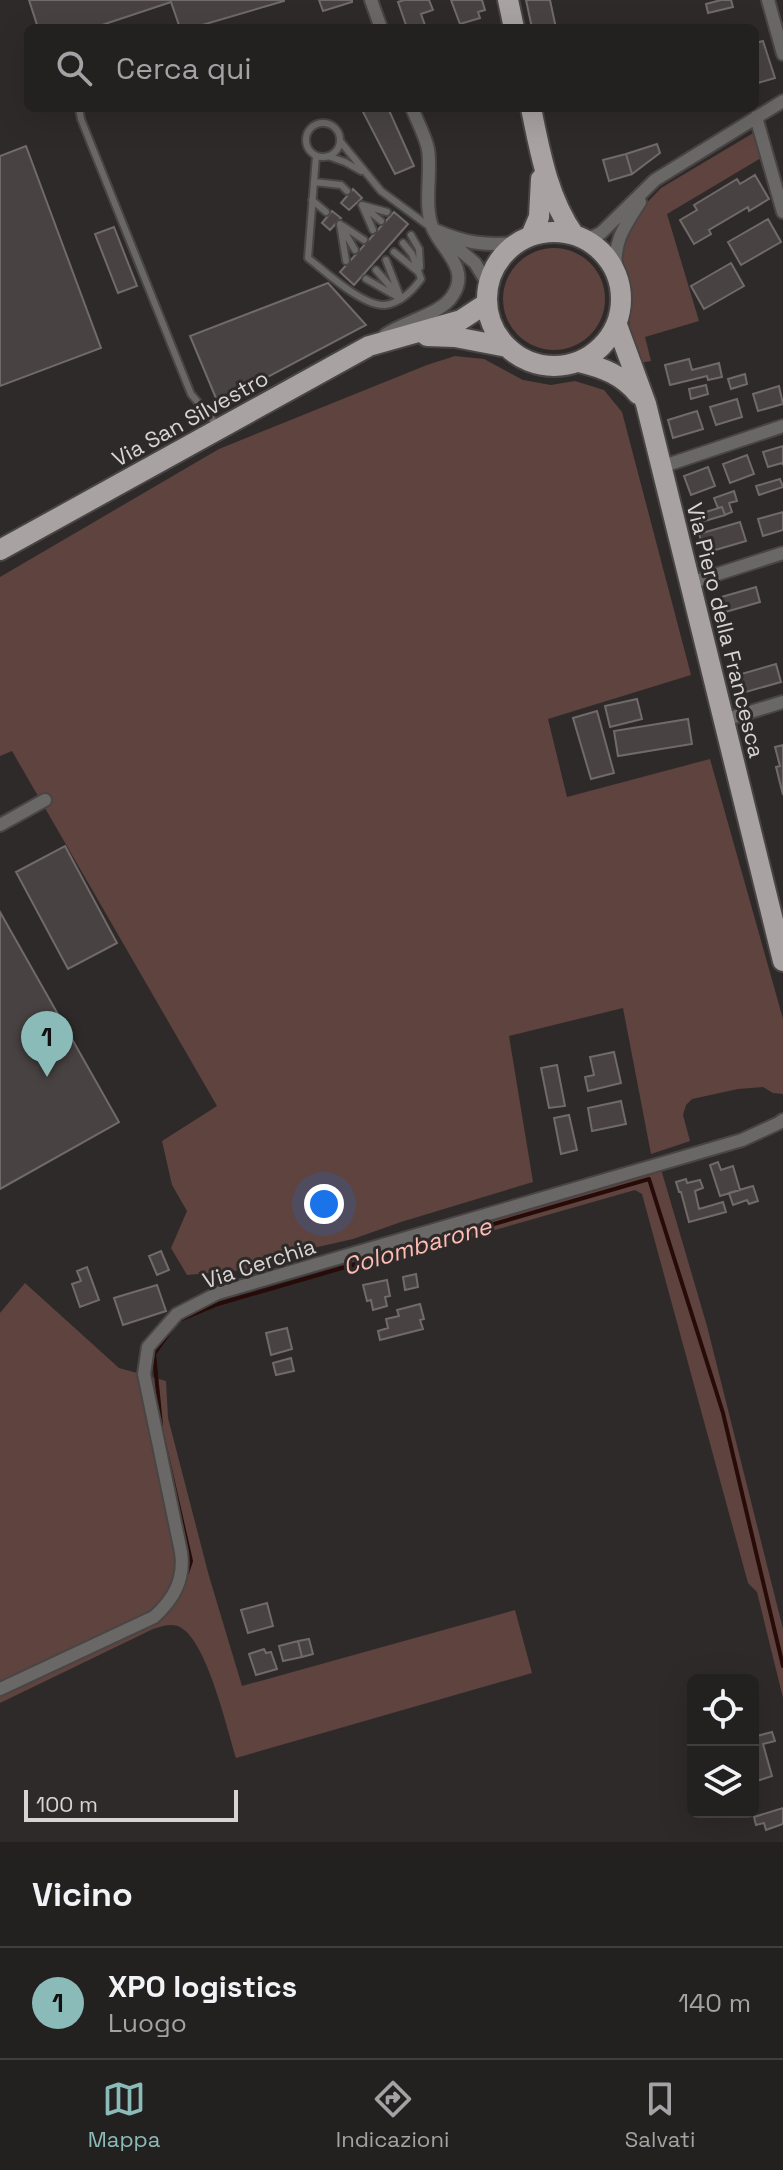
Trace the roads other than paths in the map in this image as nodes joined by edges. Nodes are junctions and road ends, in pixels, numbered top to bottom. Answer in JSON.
{"nodes":[{"id":1,"x":371,"y":0,"type":"edge"},
{"id":2,"x":508,"y":0,"type":"edge"},
{"id":3,"x":768,"y":0,"type":"edge"},
{"id":4,"x":380,"y":24,"type":"edge"},
{"id":5,"x":513,"y":24,"type":"edge"},
{"id":6,"x":783,"y":54,"type":"edge"},
{"id":7,"x":783,"y":101,"type":"edge"},
{"id":8,"x":80,"y":112,"type":"edge"},
{"id":9,"x":414,"y":112,"type":"edge"},
{"id":10,"x":532,"y":112,"type":"edge"},
{"id":11,"x":756,"y":117,"type":"junction"},
{"id":12,"x":340,"y":141,"type":"junction"},
{"id":13,"x":540,"y":151,"type":"junction"},
{"id":14,"x":316,"y":156,"type":"junction"},
{"id":15,"x":328,"y":156,"type":"junction"},
{"id":16,"x":368,"y":176,"type":"junction"},
{"id":17,"x":655,"y":180,"type":"junction"},
{"id":18,"x":314,"y":182,"type":"junction"},
{"id":19,"x":347,"y":191,"type":"dead end"},
{"id":20,"x":312,"y":200,"type":"junction"},
{"id":21,"x":362,"y":205,"type":"junction"},
{"id":22,"x":326,"y":212,"type":"dead end"},
{"id":23,"x":387,"y":212,"type":"dead end"},
{"id":24,"x":783,"y":212,"type":"edge"},
{"id":25,"x":381,"y":221,"type":"dead end"},
{"id":26,"x":340,"y":224,"type":"junction"},
{"id":27,"x":433,"y":229,"type":"junction"},
{"id":28,"x":373,"y":230,"type":"dead end"},
{"id":29,"x":411,"y":235,"type":"dead end"},
{"id":30,"x":578,"y":237,"type":"junction"},
{"id":31,"x":364,"y":240,"type":"dead end"},
{"id":32,"x":524,"y":240,"type":"junction"},
{"id":33,"x":403,"y":243,"type":"dead end"},
{"id":34,"x":355,"y":250,"type":"dead end"},
{"id":35,"x":394,"y":252,"type":"dead end"},
{"id":36,"x":386,"y":260,"type":"dead end"},
{"id":37,"x":346,"y":261,"type":"dead end"},
{"id":38,"x":376,"y":270,"type":"dead end"},
{"id":39,"x":616,"y":272,"type":"junction"},
{"id":40,"x":421,"y":274,"type":"junction"},
{"id":41,"x":366,"y":279,"type":"dead end"},
{"id":42,"x":488,"y":295,"type":"junction"},
{"id":43,"x":401,"y":299,"type":"junction"},
{"id":44,"x":617,"y":325,"type":"junction"},
{"id":45,"x":407,"y":336,"type":"junction"},
{"id":46,"x":369,"y":346,"type":"junction"},
{"id":47,"x":507,"y":347,"type":"junction"},
{"id":48,"x":614,"y":365,"type":"junction"},
{"id":49,"x":646,"y":404,"type":"junction"},
{"id":50,"x":783,"y":426,"type":"edge"},
{"id":51,"x":220,"y":428,"type":"junction"},
{"id":52,"x":661,"y":467,"type":"junction"},
{"id":53,"x":0,"y":550,"type":"edge"},
{"id":54,"x":783,"y":553,"type":"edge"},
{"id":55,"x":690,"y":583,"type":"junction"},
{"id":56,"x":783,"y":702,"type":"edge"},
{"id":57,"x":724,"y":720,"type":"junction"},
{"id":58,"x":45,"y":800,"type":"dead end"},
{"id":59,"x":0,"y":825,"type":"edge"},
{"id":60,"x":783,"y":961,"type":"edge"},
{"id":61,"x":783,"y":1120,"type":"edge"},
{"id":62,"x":0,"y":1689,"type":"edge"}],
"edges":[{"from":1,"to":4,"type":"street"},
{"from":2,"to":5,"type":"main road"},
{"from":3,"to":6,"type":"street"},
{"from":7,"to":11,"type":"street"},
{"from":8,"to":51,"type":"lane"},
{"from":9,"to":27,"type":"street"},
{"from":10,"to":13,"type":"main road"},
{"from":11,"to":17,"type":"street"},
{"from":11,"to":24,"type":"street"},
{"from":12,"to":14,"type":"lane"},
{"from":12,"to":15,"type":"lane"},
{"from":12,"to":16,"type":"lane"},
{"from":13,"to":30,"type":"main road"},
{"from":13,"to":32,"type":"main road"},
{"from":14,"to":15,"type":"lane"},
{"from":14,"to":18,"type":"lane"},
{"from":15,"to":16,"type":"lane"},
{"from":16,"to":27,"type":"lane"},
{"from":17,"to":30,"type":"street"},
{"from":17,"to":39,"type":"street"},
{"from":18,"to":19,"type":"lane"},
{"from":18,"to":20,"type":"lane"},
{"from":20,"to":22,"type":"lane"},
{"from":20,"to":43,"type":"lane"},
{"from":21,"to":23,"type":"lane"},
{"from":21,"to":25,"type":"lane"},
{"from":21,"to":28,"type":"lane"},
{"from":26,"to":31,"type":"lane"},
{"from":26,"to":34,"type":"lane"},
{"from":26,"to":37,"type":"lane"},
{"from":27,"to":32,"type":"street"},
{"from":27,"to":42,"type":"street"},
{"from":27,"to":46,"type":"street"},
{"from":29,"to":40,"type":"lane"},
{"from":30,"to":32,"type":"main road"},
{"from":30,"to":39,"type":"main road"},
{"from":32,"to":42,"type":"main road"},
{"from":33,"to":40,"type":"lane"},
{"from":35,"to":40,"type":"lane"},
{"from":36,"to":43,"type":"lane"},
{"from":38,"to":43,"type":"lane"},
{"from":39,"to":44,"type":"main road"},
{"from":40,"to":43,"type":"lane"},
{"from":41,"to":43,"type":"lane"},
{"from":42,"to":45,"type":"main road","name":"Via San Silvestro"},
{"from":42,"to":47,"type":"main road"},
{"from":44,"to":48,"type":"main road","name":"Via Piero della Francesca"},
{"from":44,"to":48,"type":"main road"},
{"from":45,"to":46,"type":"main road","name":"Via San Silvestro"},
{"from":45,"to":47,"type":"main road","name":"Via San Silvestro"},
{"from":46,"to":51,"type":"main road","name":"Via San Silvestro"},
{"from":47,"to":48,"type":"main road","name":"Via San Silvestro"},
{"from":48,"to":49,"type":"main road","name":"Via Piero della Francesca"},
{"from":48,"to":49,"type":"main road"},
{"from":49,"to":52,"type":"main road","name":"Via Piero della Francesca"},
{"from":50,"to":52,"type":"street"},
{"from":51,"to":53,"type":"main road","name":"Via San Silvestro"},
{"from":52,"to":55,"type":"main road","name":"Via Piero della Francesca"},
{"from":54,"to":55,"type":"street"},
{"from":55,"to":57,"type":"main road","name":"Via Piero della Francesca"},
{"from":56,"to":57,"type":"street"},
{"from":57,"to":60,"type":"main road","name":"Via Piero della Francesca"},
{"from":58,"to":59,"type":"street"},
{"from":61,"to":62,"type":"street","name":"Via Cerchia"}]}
